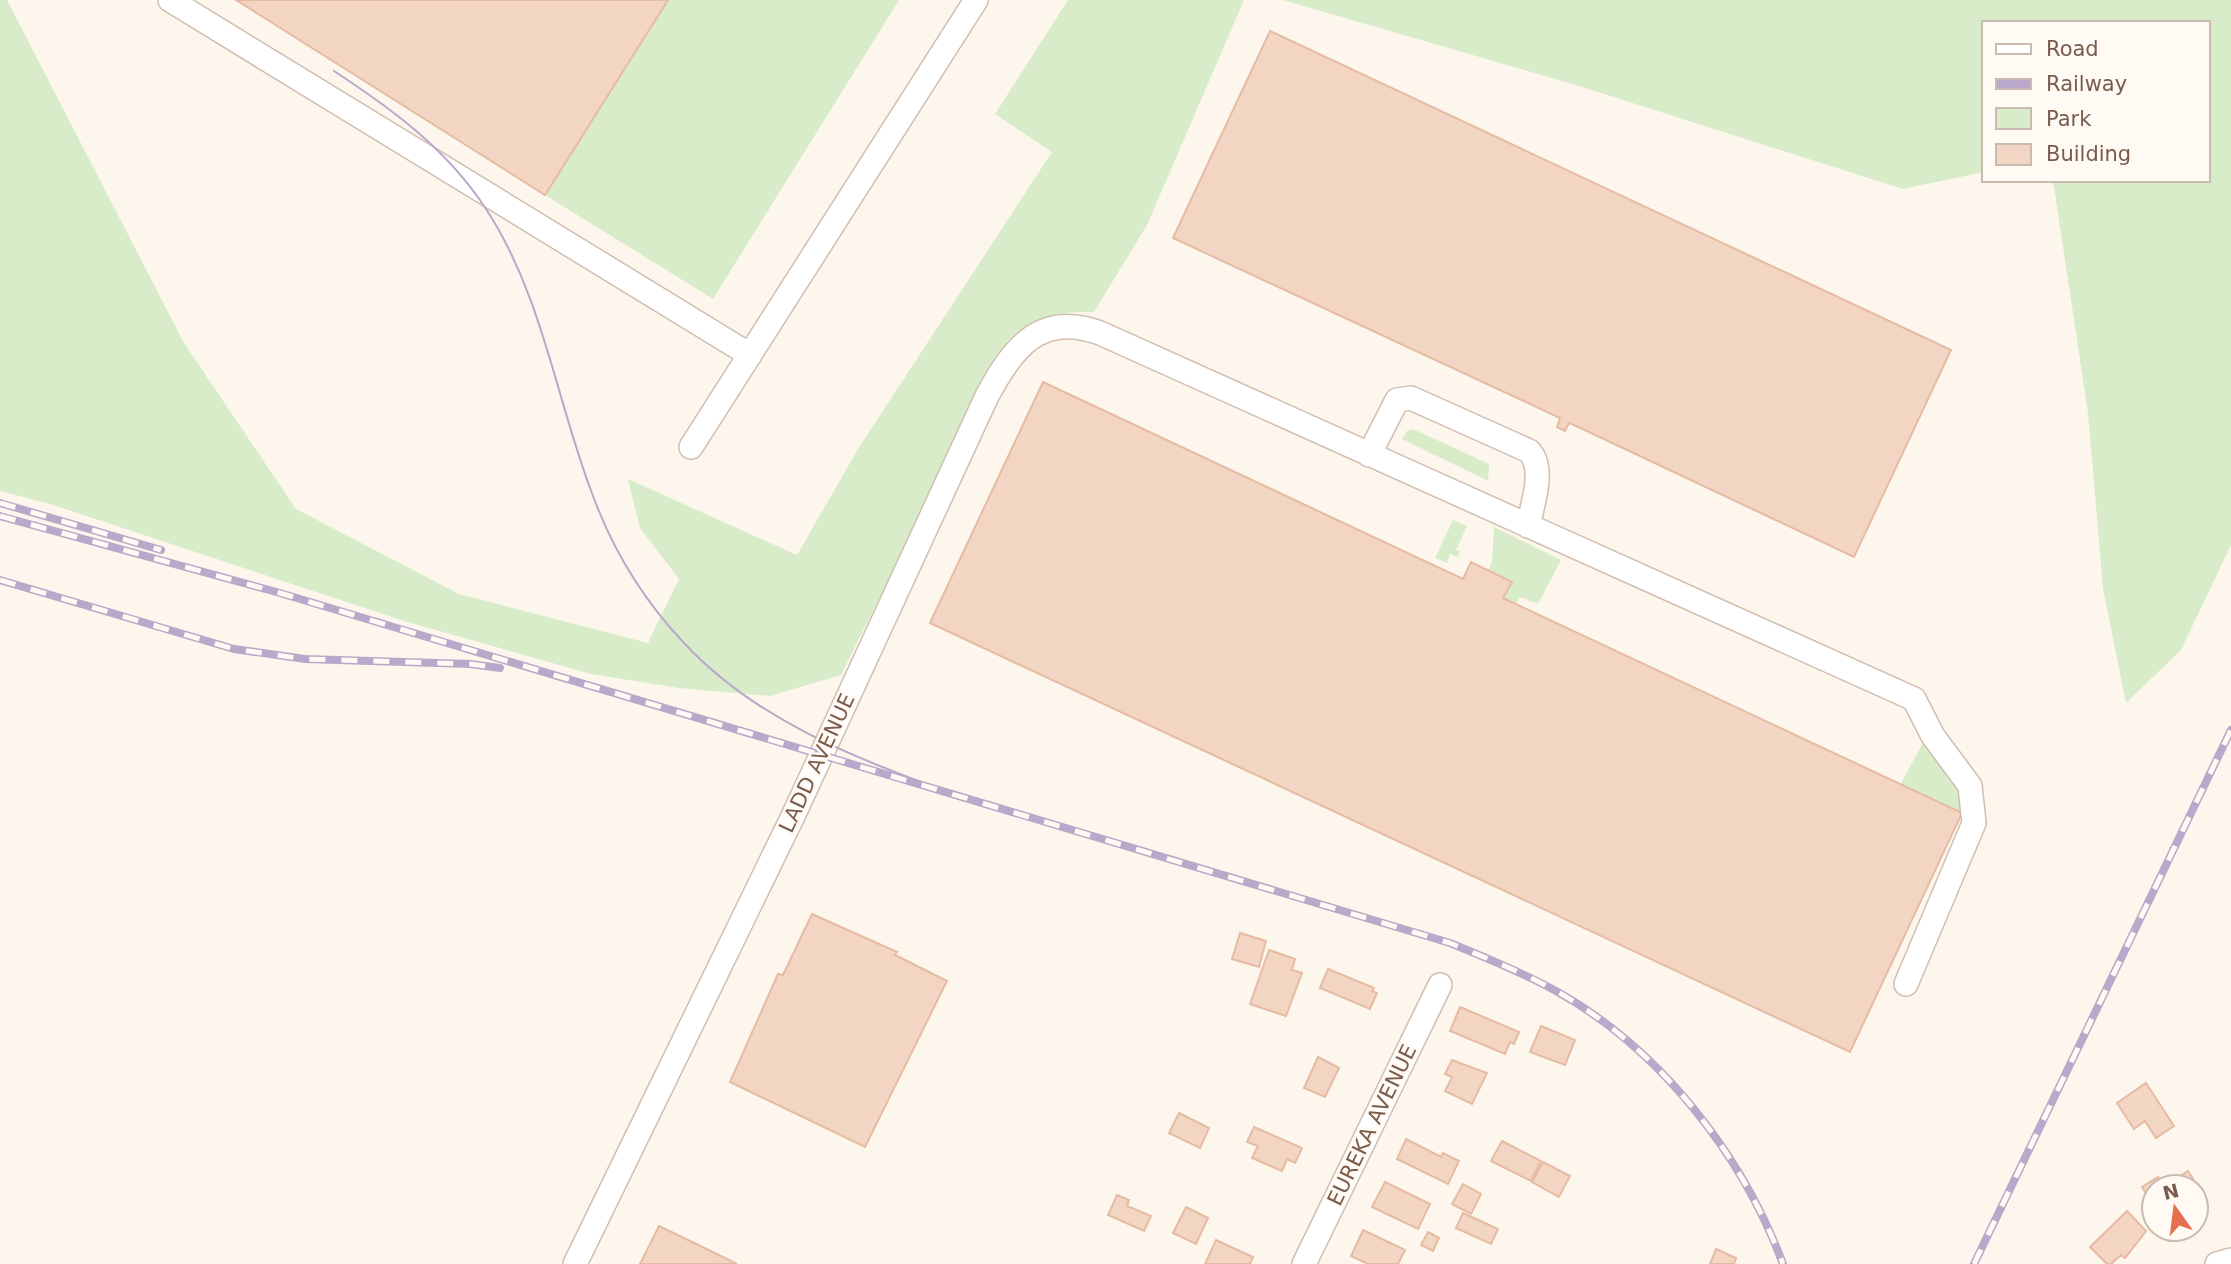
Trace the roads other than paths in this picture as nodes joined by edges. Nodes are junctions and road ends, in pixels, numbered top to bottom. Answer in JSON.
{"nodes":[{"id":1,"x":170,"y":0,"type":"edge"},
{"id":2,"x":976,"y":0,"type":"edge"},
{"id":3,"x":750,"y":355,"type":"junction"},
{"id":4,"x":691,"y":447,"type":"dead end"},
{"id":5,"x":1368,"y":455,"type":"junction"},
{"id":6,"x":1528,"y":526,"type":"junction"},
{"id":7,"x":1906,"y":984,"type":"dead end"},
{"id":8,"x":1440,"y":985,"type":"dead end"},
{"id":9,"x":2231,"y":1259,"type":"edge"},
{"id":10,"x":575,"y":1264,"type":"edge"},
{"id":11,"x":1304,"y":1264,"type":"edge"},
{"id":12,"x":2217,"y":1264,"type":"edge"}],
"edges":[{"from":1,"to":3,"type":"street"},
{"from":2,"to":3,"type":"street"},
{"from":3,"to":4,"type":"street"},
{"from":5,"to":6,"type":"street","name":"LADD AVENUE"},
{"from":5,"to":6,"type":"street"},
{"from":5,"to":10,"type":"street","name":"LADD AVENUE"},
{"from":6,"to":7,"type":"street","name":"LADD AVENUE"},
{"from":8,"to":11,"type":"street","name":"EUREKA AVENUE"},
{"from":9,"to":12,"type":"street"}]}
